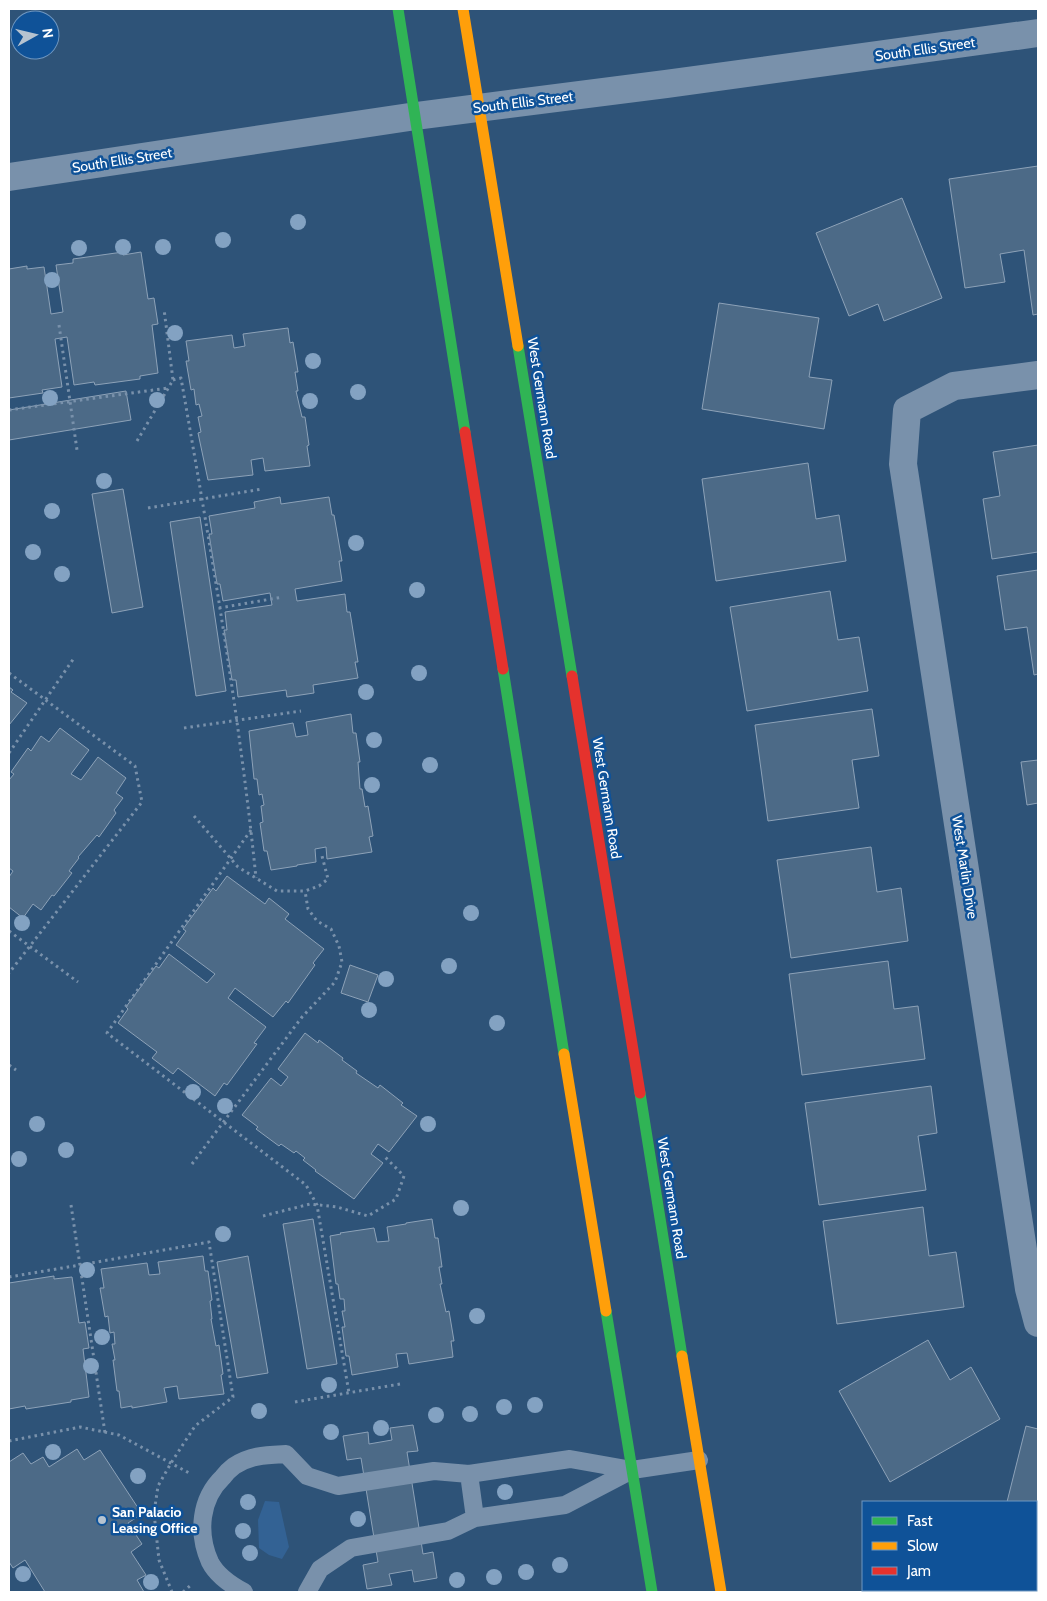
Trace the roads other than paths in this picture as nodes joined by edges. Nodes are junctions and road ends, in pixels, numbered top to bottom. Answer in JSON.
{"nodes":[{"id":1,"x":398,"y":9,"type":"edge"},
{"id":2,"x":463,"y":9,"type":"edge"},
{"id":3,"x":1038,"y":33,"type":"edge"},
{"id":4,"x":480,"y":108,"type":"junction"},
{"id":5,"x":416,"y":116,"type":"junction"},
{"id":6,"x":9,"y":177,"type":"edge"},
{"id":7,"x":1038,"y":375,"type":"edge"},
{"id":8,"x":1038,"y":1323,"type":"edge"},
{"id":9,"x":699,"y":1460,"type":"junction"},
{"id":10,"x":632,"y":1470,"type":"junction"},
{"id":11,"x":469,"y":1474,"type":"junction"},
{"id":12,"x":475,"y":1518,"type":"junction"},
{"id":13,"x":244,"y":1592,"type":"edge"},
{"id":14,"x":307,"y":1592,"type":"edge"},
{"id":15,"x":652,"y":1592,"type":"edge"},
{"id":16,"x":721,"y":1592,"type":"edge"}],
"edges":[{"from":1,"to":5,"type":"main road"},
{"from":2,"to":4,"type":"main road","name":"West Germann Road"},
{"from":3,"to":4,"type":"street","name":"South Ellis Street"},
{"from":4,"to":5,"type":"street","name":"South Ellis Street"},
{"from":4,"to":9,"type":"main road","name":"West Germann Road"},
{"from":5,"to":6,"type":"street","name":"South Ellis Street"},
{"from":5,"to":10,"type":"main road"},
{"from":7,"to":8,"type":"street","name":"West Marlin Drive"},
{"from":9,"to":10,"type":"lane"},
{"from":9,"to":16,"type":"main road","name":"West Germann Road"},
{"from":10,"to":11,"type":"lane"},
{"from":10,"to":12,"type":"lane"},
{"from":10,"to":15,"type":"main road"},
{"from":11,"to":12,"type":"lane"},
{"from":11,"to":13,"type":"lane"},
{"from":12,"to":14,"type":"lane"}]}
